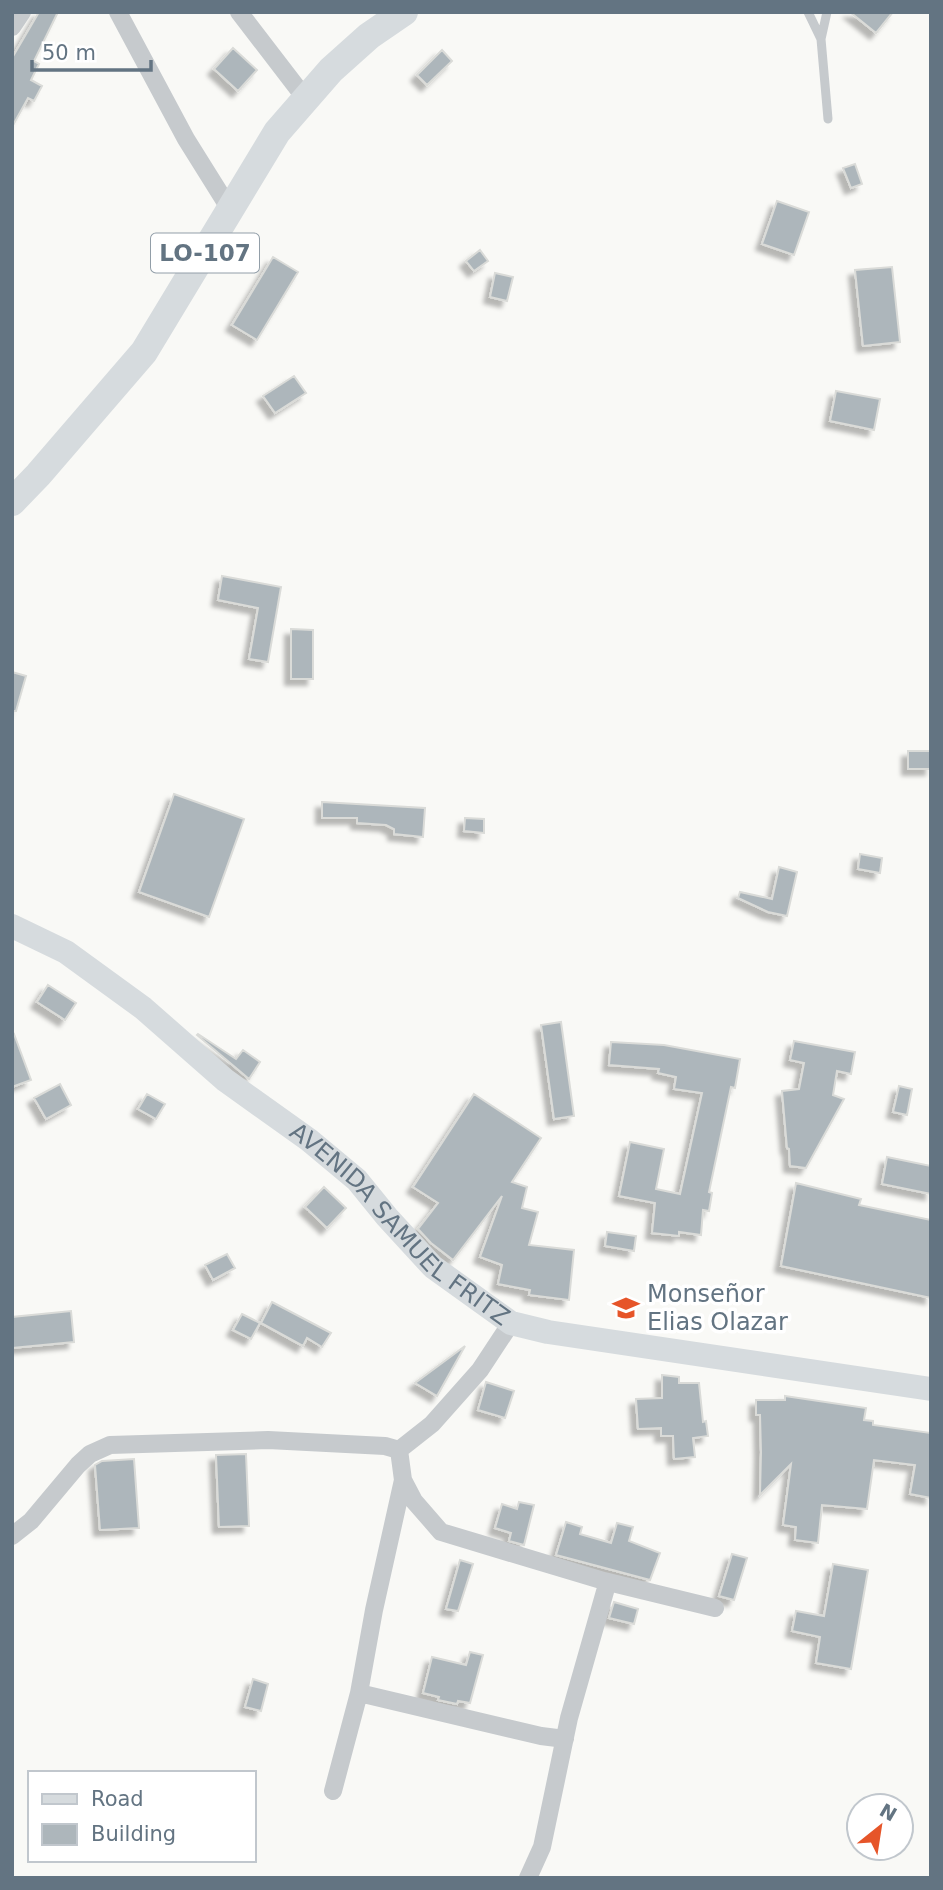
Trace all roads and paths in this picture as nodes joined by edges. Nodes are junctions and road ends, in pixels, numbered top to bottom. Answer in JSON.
{"nodes":[{"id":1,"x":22,"y":12,"type":"edge"},
{"id":2,"x":118,"y":12,"type":"edge"},
{"id":3,"x":239,"y":12,"type":"edge"},
{"id":4,"x":404,"y":12,"type":"edge"},
{"id":5,"x":808,"y":12,"type":"edge"},
{"id":6,"x":827,"y":12,"type":"edge"},
{"id":7,"x":12,"y":27,"type":"edge"},
{"id":8,"x":821,"y":39,"type":"junction"},
{"id":9,"x":305,"y":98,"type":"junction"},
{"id":10,"x":828,"y":119,"type":"dead end"},
{"id":11,"x":231,"y":211,"type":"junction"},
{"id":12,"x":12,"y":502,"type":"edge"},
{"id":13,"x":12,"y":926,"type":"edge"},
{"id":14,"x":511,"y":1323,"type":"junction"},
{"id":15,"x":931,"y":1389,"type":"edge"},
{"id":16,"x":399,"y":1450,"type":"junction"},
{"id":17,"x":403,"y":1480,"type":"junction"},
{"id":18,"x":12,"y":1536,"type":"edge"},
{"id":19,"x":604,"y":1581,"type":"junction"},
{"id":20,"x":715,"y":1608,"type":"dead end"},
{"id":21,"x":359,"y":1693,"type":"junction"},
{"id":22,"x":565,"y":1739,"type":"junction"},
{"id":23,"x":333,"y":1791,"type":"dead end"},
{"id":24,"x":528,"y":1878,"type":"edge"}],
"edges":[{"from":1,"to":7,"type":"street"},
{"from":2,"to":11,"type":"street"},
{"from":3,"to":9,"type":"street"},
{"from":4,"to":9,"type":"main road","number":"LO-107"},
{"from":5,"to":8,"type":"lane"},
{"from":6,"to":8,"type":"lane"},
{"from":8,"to":10,"type":"lane"},
{"from":9,"to":11,"type":"main road","number":"LO-107"},
{"from":11,"to":12,"type":"main road","number":"LO-107"},
{"from":13,"to":14,"type":"street","name":"AVENIDA SAMUEL FRITZ"},
{"from":14,"to":15,"type":"street","name":"AVENIDA SAMUEL FRITZ"},
{"from":14,"to":16,"type":"street"},
{"from":16,"to":17,"type":"street"},
{"from":16,"to":18,"type":"street"},
{"from":17,"to":19,"type":"street"},
{"from":17,"to":21,"type":"street"},
{"from":19,"to":20,"type":"street"},
{"from":19,"to":22,"type":"street"},
{"from":21,"to":22,"type":"street"},
{"from":21,"to":23,"type":"street"},
{"from":22,"to":24,"type":"street"}]}
